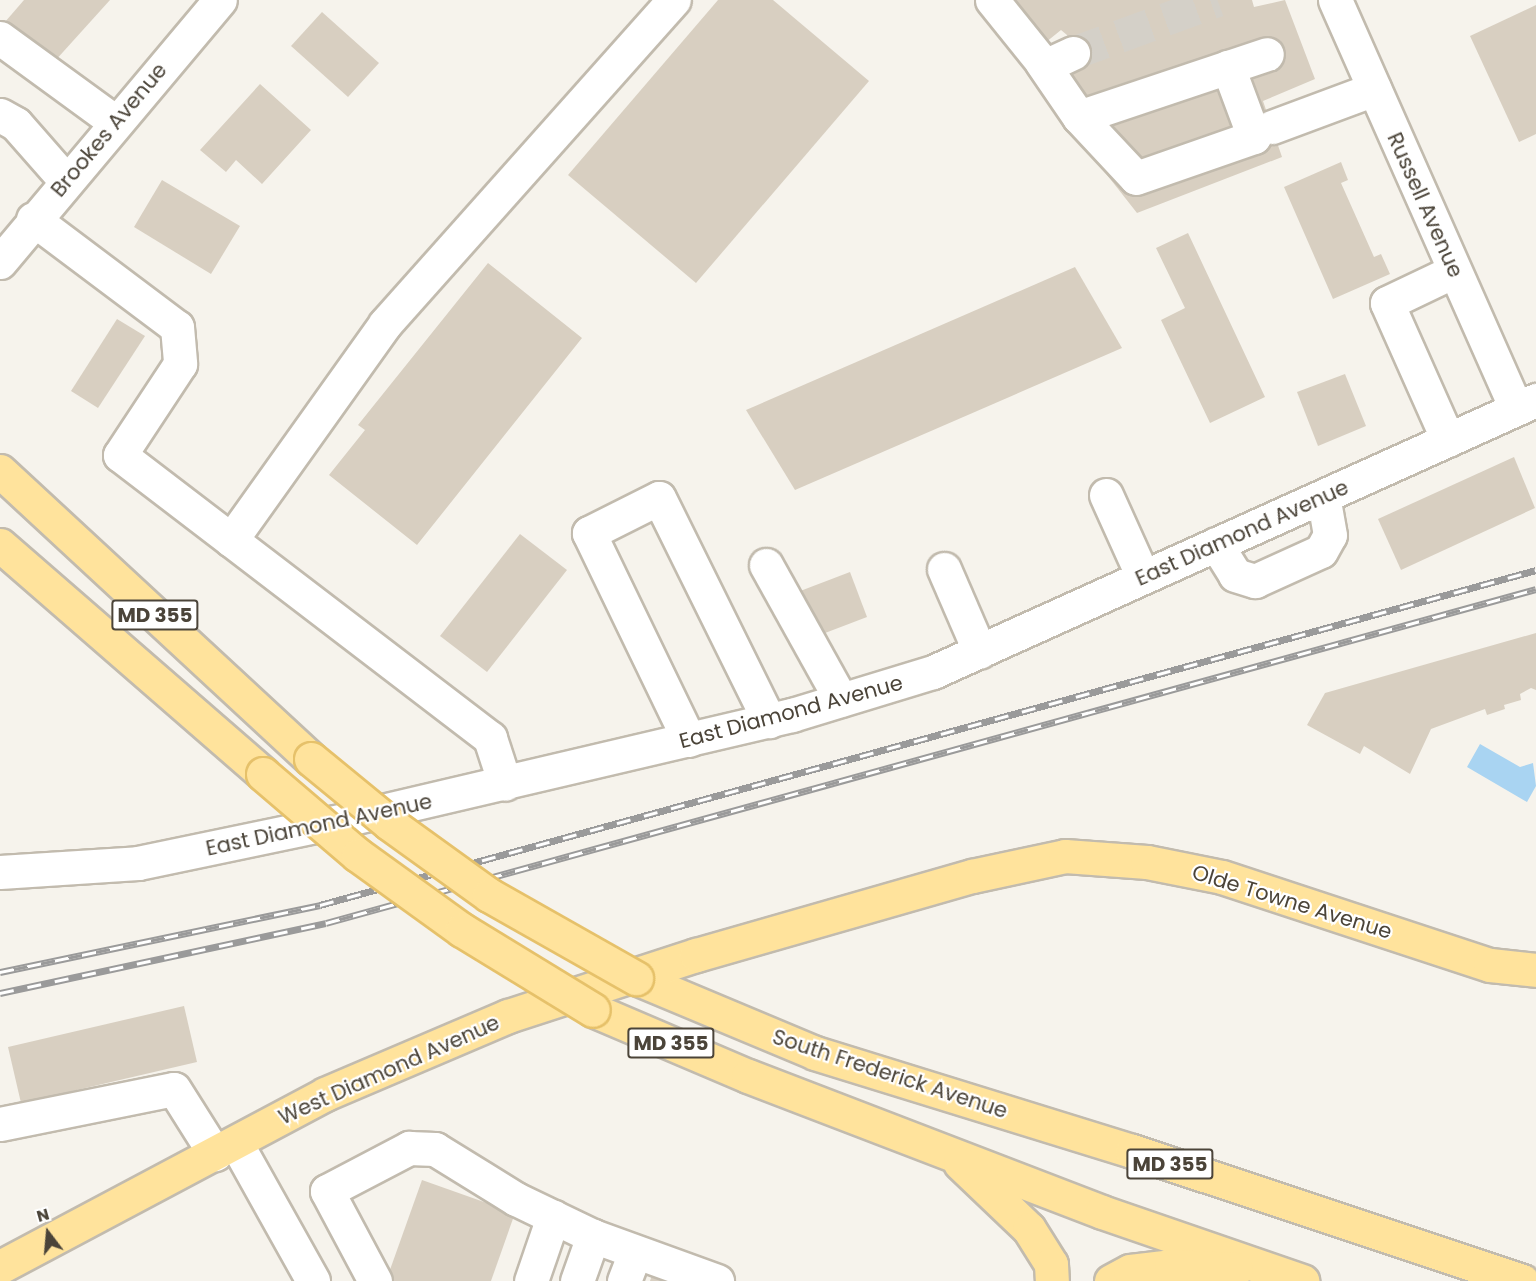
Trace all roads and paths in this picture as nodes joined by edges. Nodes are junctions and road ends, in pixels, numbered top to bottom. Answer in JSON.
{"nodes":[{"id":1,"x":220,"y":0,"type":"edge"},
{"id":2,"x":674,"y":0,"type":"edge"},
{"id":3,"x":992,"y":0,"type":"edge"},
{"id":4,"x":1335,"y":0,"type":"edge"},
{"id":5,"x":0,"y":38,"type":"edge"},
{"id":6,"x":1268,"y":54,"type":"dead end"},
{"id":7,"x":1227,"y":67,"type":"junction"},
{"id":8,"x":1374,"y":89,"type":"junction"},
{"id":9,"x":0,"y":115,"type":"edge"},
{"id":10,"x":1079,"y":117,"type":"junction"},
{"id":11,"x":116,"y":122,"type":"junction"},
{"id":12,"x":1272,"y":127,"type":"dead end"},
{"id":13,"x":66,"y":181,"type":"junction"},
{"id":14,"x":33,"y":219,"type":"junction"},
{"id":15,"x":0,"y":262,"type":"edge"},
{"id":16,"x":1454,"y":271,"type":"junction"},
{"id":17,"x":1526,"y":405,"type":"edge"},
{"id":18,"x":1448,"y":440,"type":"junction"},
{"id":19,"x":0,"y":471,"type":"edge"},
{"id":20,"x":1106,"y":495,"type":"dead end"},
{"id":21,"x":1323,"y":497,"type":"junction"},
{"id":22,"x":231,"y":540,"type":"junction"},
{"id":23,"x":1216,"y":544,"type":"junction"},
{"id":24,"x":0,"y":546,"type":"edge"},
{"id":25,"x":766,"y":565,"type":"dead end"},
{"id":26,"x":944,"y":569,"type":"dead end"},
{"id":27,"x":1143,"y":576,"type":"junction"},
{"id":28,"x":980,"y":652,"type":"junction"},
{"id":29,"x":841,"y":700,"type":"junction"},
{"id":30,"x":769,"y":721,"type":"junction"},
{"id":31,"x":689,"y":740,"type":"junction"},
{"id":32,"x":505,"y":784,"type":"junction"},
{"id":33,"x":0,"y":872,"type":"edge"},
{"id":34,"x":696,"y":955,"type":"joint"},
{"id":35,"x":1536,"y":970,"type":"edge"},
{"id":36,"x":0,"y":1124,"type":"edge"},
{"id":37,"x":226,"y":1148,"type":"junction"},
{"id":38,"x":950,"y":1154,"type":"junction"},
{"id":39,"x":553,"y":1217,"type":"junction"},
{"id":40,"x":593,"y":1236,"type":"junction"},
{"id":41,"x":2,"y":1261,"type":"edge"},
{"id":42,"x":630,"y":1266,"type":"edge"},
{"id":43,"x":1270,"y":1270,"type":"junction"},
{"id":44,"x":709,"y":1280,"type":"edge"},
{"id":45,"x":314,"y":1281,"type":"edge"},
{"id":46,"x":375,"y":1281,"type":"edge"},
{"id":47,"x":531,"y":1281,"type":"edge"},
{"id":48,"x":578,"y":1281,"type":"edge"},
{"id":49,"x":1052,"y":1281,"type":"edge"},
{"id":50,"x":1111,"y":1281,"type":"edge"},
{"id":51,"x":1302,"y":1281,"type":"edge"},
{"id":52,"x":1522,"y":1281,"type":"edge"}],
"edges":[{"from":1,"to":11,"type":"street","name":"Brookes Avenue"},
{"from":2,"to":22,"type":"street"},
{"from":3,"to":10,"type":"street"},
{"from":4,"to":8,"type":"street","name":"Russell Avenue"},
{"from":5,"to":11,"type":"street"},
{"from":6,"to":7,"type":"street"},
{"from":7,"to":10,"type":"street"},
{"from":7,"to":10,"type":"street"},
{"from":8,"to":12,"type":"street"},
{"from":8,"to":16,"type":"street","name":"Russell Avenue"},
{"from":9,"to":13,"type":"street"},
{"from":11,"to":13,"type":"street","name":"Brookes Avenue"},
{"from":13,"to":14,"type":"street","name":"Brookes Avenue"},
{"from":14,"to":15,"type":"street","name":"Brookes Avenue"},
{"from":14,"to":22,"type":"street"},
{"from":16,"to":17,"type":"street","name":"Russell Avenue"},
{"from":16,"to":18,"type":"street"},
{"from":17,"to":18,"type":"street","name":"East Diamond Avenue"},
{"from":18,"to":21,"type":"street","name":"East Diamond Avenue"},
{"from":19,"to":52,"type":"main road","name":"South Frederick Avenue","number":"MD 355","bridge":true},
{"from":20,"to":27,"type":"street"},
{"from":21,"to":23,"type":"street","name":"East Diamond Avenue"},
{"from":21,"to":23,"type":"street"},
{"from":22,"to":32,"type":"street"},
{"from":23,"to":27,"type":"street","name":"East Diamond Avenue"},
{"from":24,"to":38,"type":"main road","number":"MD 355","bridge":true},
{"from":25,"to":29,"type":"street"},
{"from":26,"to":28,"type":"street"},
{"from":27,"to":28,"type":"street","name":"East Diamond Avenue"},
{"from":28,"to":29,"type":"street","name":"East Diamond Avenue"},
{"from":29,"to":30,"type":"street","name":"East Diamond Avenue"},
{"from":30,"to":31,"type":"street","name":"East Diamond Avenue"},
{"from":30,"to":31,"type":"street"},
{"from":31,"to":32,"type":"street","name":"East Diamond Avenue"},
{"from":32,"to":33,"type":"street","name":"East Diamond Avenue"},
{"from":34,"to":35,"type":"main road","name":"Olde Towne Avenue"},
{"from":34,"to":37,"type":"main road","name":"West Diamond Avenue"},
{"from":36,"to":37,"type":"street"},
{"from":37,"to":41,"type":"main road","name":"West Diamond Avenue"},
{"from":37,"to":45,"type":"street"},
{"from":38,"to":43,"type":"main road","number":"MD 355"},
{"from":38,"to":49,"type":"main road"},
{"from":39,"to":40,"type":"street"},
{"from":39,"to":46,"type":"street"},
{"from":39,"to":47,"type":"street"},
{"from":40,"to":42,"type":"street"},
{"from":40,"to":48,"type":"street"},
{"from":42,"to":44,"type":"street"},
{"from":43,"to":50,"type":"main road"},
{"from":43,"to":51,"type":"main road","number":"MD 355"}]}
